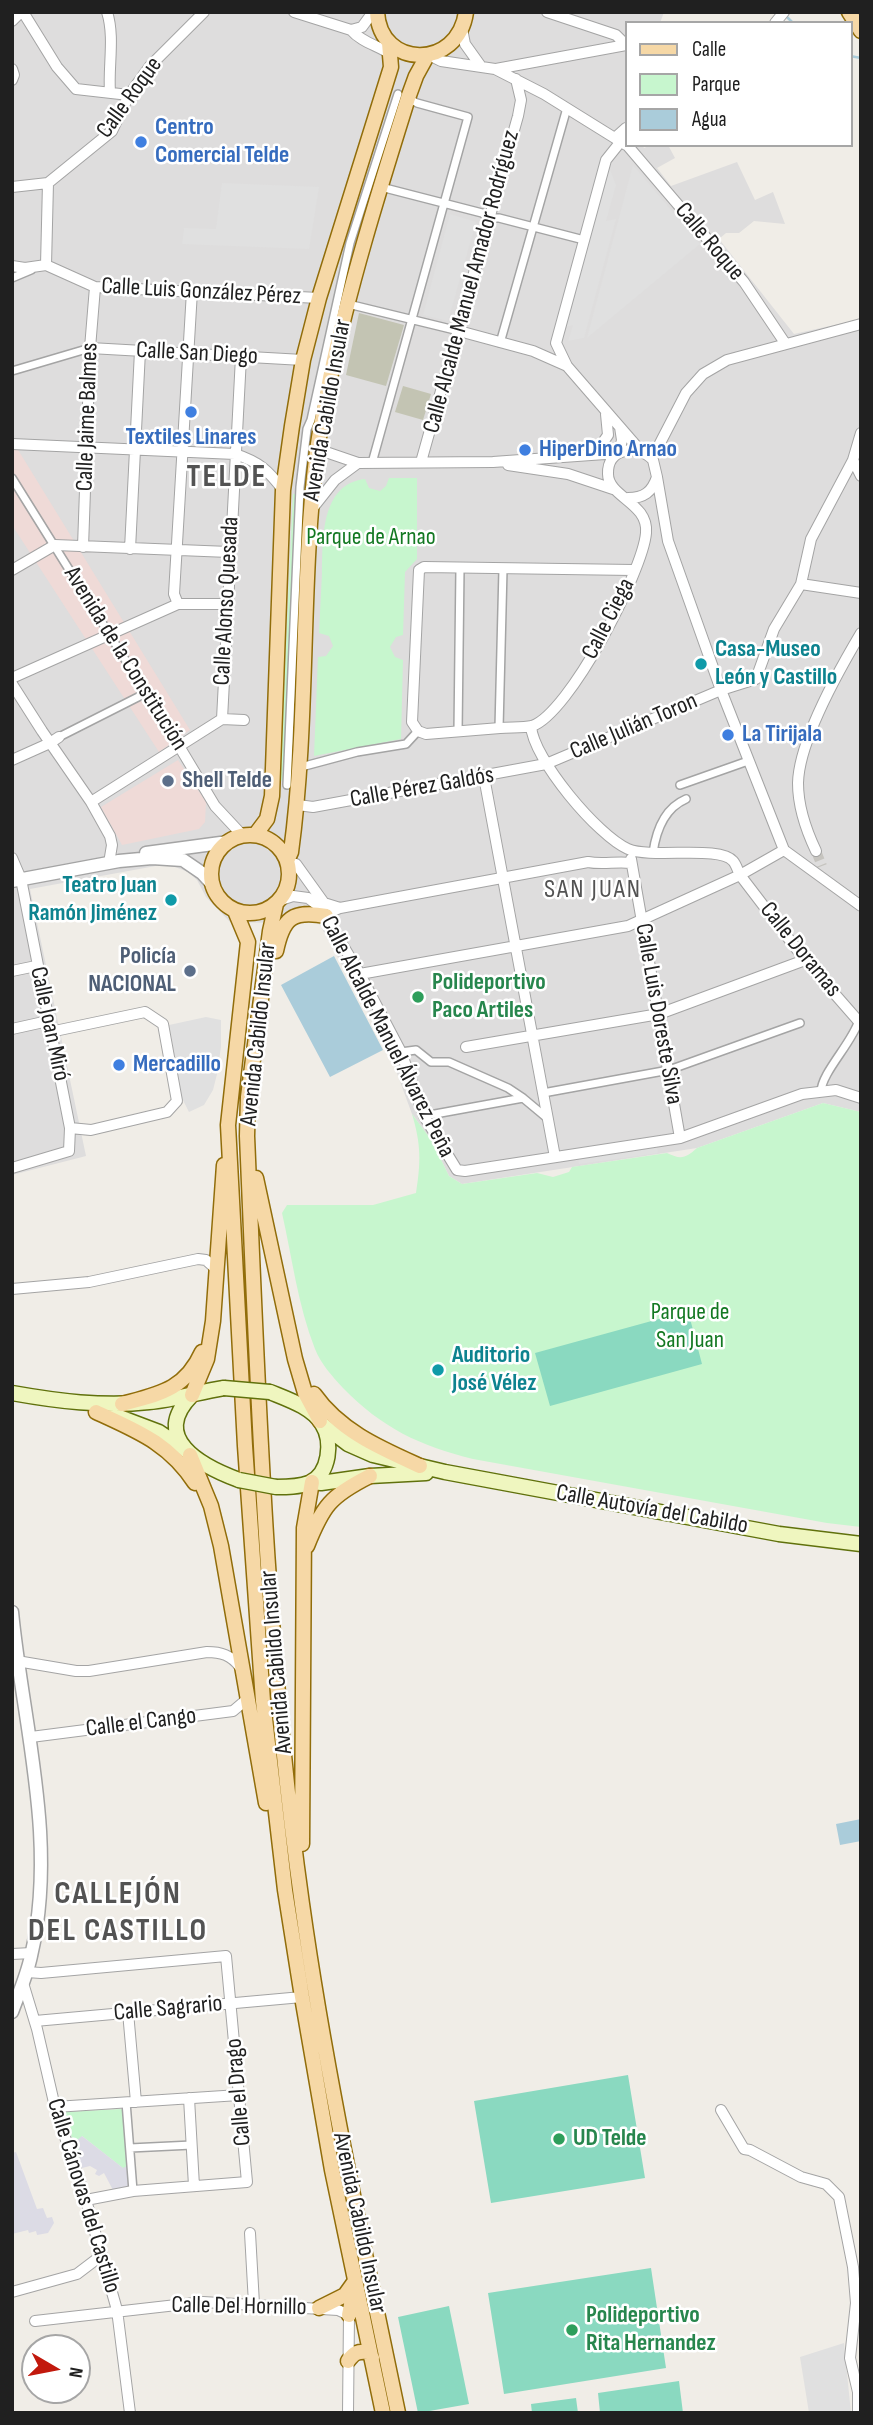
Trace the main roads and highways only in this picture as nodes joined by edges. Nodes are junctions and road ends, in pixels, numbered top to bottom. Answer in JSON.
{"nodes":[{"id":1,"x":375,"y":12,"type":"edge"},
{"id":2,"x":465,"y":17,"type":"edge"},
{"id":3,"x":391,"y":49,"type":"junction"},
{"id":4,"x":428,"y":55,"type":"junction"},
{"id":5,"x":249,"y":836,"type":"junction"},
{"id":6,"x":287,"y":862,"type":"junction"},
{"id":7,"x":277,"y":903,"type":"junction"},
{"id":8,"x":235,"y":911,"type":"junction"},
{"id":9,"x":326,"y":918,"type":"road end"},
{"id":10,"x":262,"y":992,"type":"junction"},
{"id":11,"x":228,"y":1125,"type":"junction"},
{"id":12,"x":247,"y":1136,"type":"junction"},
{"id":13,"x":210,"y":1335,"type":"junction"},
{"id":14,"x":299,"y":1373,"type":"junction"},
{"id":15,"x":17,"y":1394,"type":"edge"},
{"id":16,"x":192,"y":1395,"type":"junction"},
{"id":17,"x":58,"y":1401,"type":"junction"},
{"id":18,"x":122,"y":1404,"type":"junction"},
{"id":19,"x":96,"y":1412,"type":"junction"},
{"id":20,"x":321,"y":1423,"type":"junction"},
{"id":21,"x":189,"y":1453,"type":"junction"},
{"id":22,"x":420,"y":1466,"type":"junction"},
{"id":23,"x":445,"y":1472,"type":"junction"},
{"id":24,"x":370,"y":1476,"type":"junction"},
{"id":25,"x":312,"y":1482,"type":"junction"},
{"id":26,"x":211,"y":1506,"type":"junction"},
{"id":27,"x":861,"y":1544,"type":"edge"},
{"id":28,"x":305,"y":1551,"type":"junction"},
{"id":29,"x":285,"y":1890,"type":"junction"},
{"id":30,"x":301,"y":1901,"type":"junction"},
{"id":31,"x":355,"y":2281,"type":"junction"},
{"id":32,"x":319,"y":2308,"type":"road end"},
{"id":33,"x":349,"y":2315,"type":"road end"},
{"id":34,"x":372,"y":2358,"type":"junction"},
{"id":35,"x":348,"y":2361,"type":"road end"},
{"id":36,"x":383,"y":2413,"type":"edge"},
{"id":37,"x":398,"y":2413,"type":"edge"}],
"edges":[{"from":1,"to":3,"type":"main road"},
{"from":2,"to":4,"type":"main road"},
{"from":3,"to":4,"type":"main road"},
{"from":3,"to":5,"type":"main road","name":"Avenida Cabildo Insular"},
{"from":4,"to":6,"type":"main road","name":"Avenida Cabildo Insular"},
{"from":5,"to":6,"type":"main road"},
{"from":5,"to":8,"type":"main road"},
{"from":6,"to":7,"type":"main road"},
{"from":7,"to":8,"type":"main road"},
{"from":7,"to":10,"type":"main road","name":"Avenida Cabildo Insular"},
{"from":8,"to":11,"type":"main road","name":"Avenida Cabildo Insular"},
{"from":9,"to":10,"type":"main road"},
{"from":10,"to":12,"type":"main road","name":"Avenida Cabildo Insular"},
{"from":11,"to":13,"type":"main road"},
{"from":11,"to":29,"type":"main road","name":"Avenida Cabildo Insular"},
{"from":12,"to":14,"type":"main road"},
{"from":12,"to":30,"type":"main road","name":"Avenida Cabildo Insular"},
{"from":13,"to":16,"type":"main road"},
{"from":13,"to":18,"type":"main road"},
{"from":14,"to":20,"type":"main road"},
{"from":14,"to":22,"type":"main road"},
{"from":15,"to":17,"type":"main road"},
{"from":16,"to":18,"type":"main road"},
{"from":16,"to":20,"type":"main road","bridge":true},
{"from":16,"to":21,"type":"main road"},
{"from":17,"to":18,"type":"main road"},
{"from":17,"to":19,"type":"main road"},
{"from":19,"to":21,"type":"main road"},
{"from":19,"to":26,"type":"main road"},
{"from":20,"to":22,"type":"main road","name":"Calle Autovía del Cabildo"},
{"from":20,"to":25,"type":"main road"},
{"from":21,"to":25,"type":"main road","bridge":true},
{"from":21,"to":26,"type":"main road"},
{"from":22,"to":23,"type":"main road","name":"Calle Autovía del Cabildo"},
{"from":23,"to":24,"type":"main road","name":"Calle Autovía del Cabildo"},
{"from":23,"to":27,"type":"main road","name":"Calle Autovía del Cabildo"},
{"from":24,"to":25,"type":"main road","name":"Calle Autovía del Cabildo"},
{"from":24,"to":28,"type":"main road"},
{"from":25,"to":28,"type":"main road"},
{"from":26,"to":29,"type":"main road"},
{"from":28,"to":30,"type":"main road"},
{"from":29,"to":31,"type":"main road","name":"Avenida Cabildo Insular"},
{"from":30,"to":37,"type":"main road","name":"Avenida Cabildo Insular"},
{"from":31,"to":32,"type":"main road"},
{"from":31,"to":33,"type":"main road"},
{"from":31,"to":34,"type":"main road","name":"Avenida Cabildo Insular"},
{"from":34,"to":35,"type":"main road"},
{"from":34,"to":36,"type":"main road","name":"Avenida Cabildo Insular"}]}
